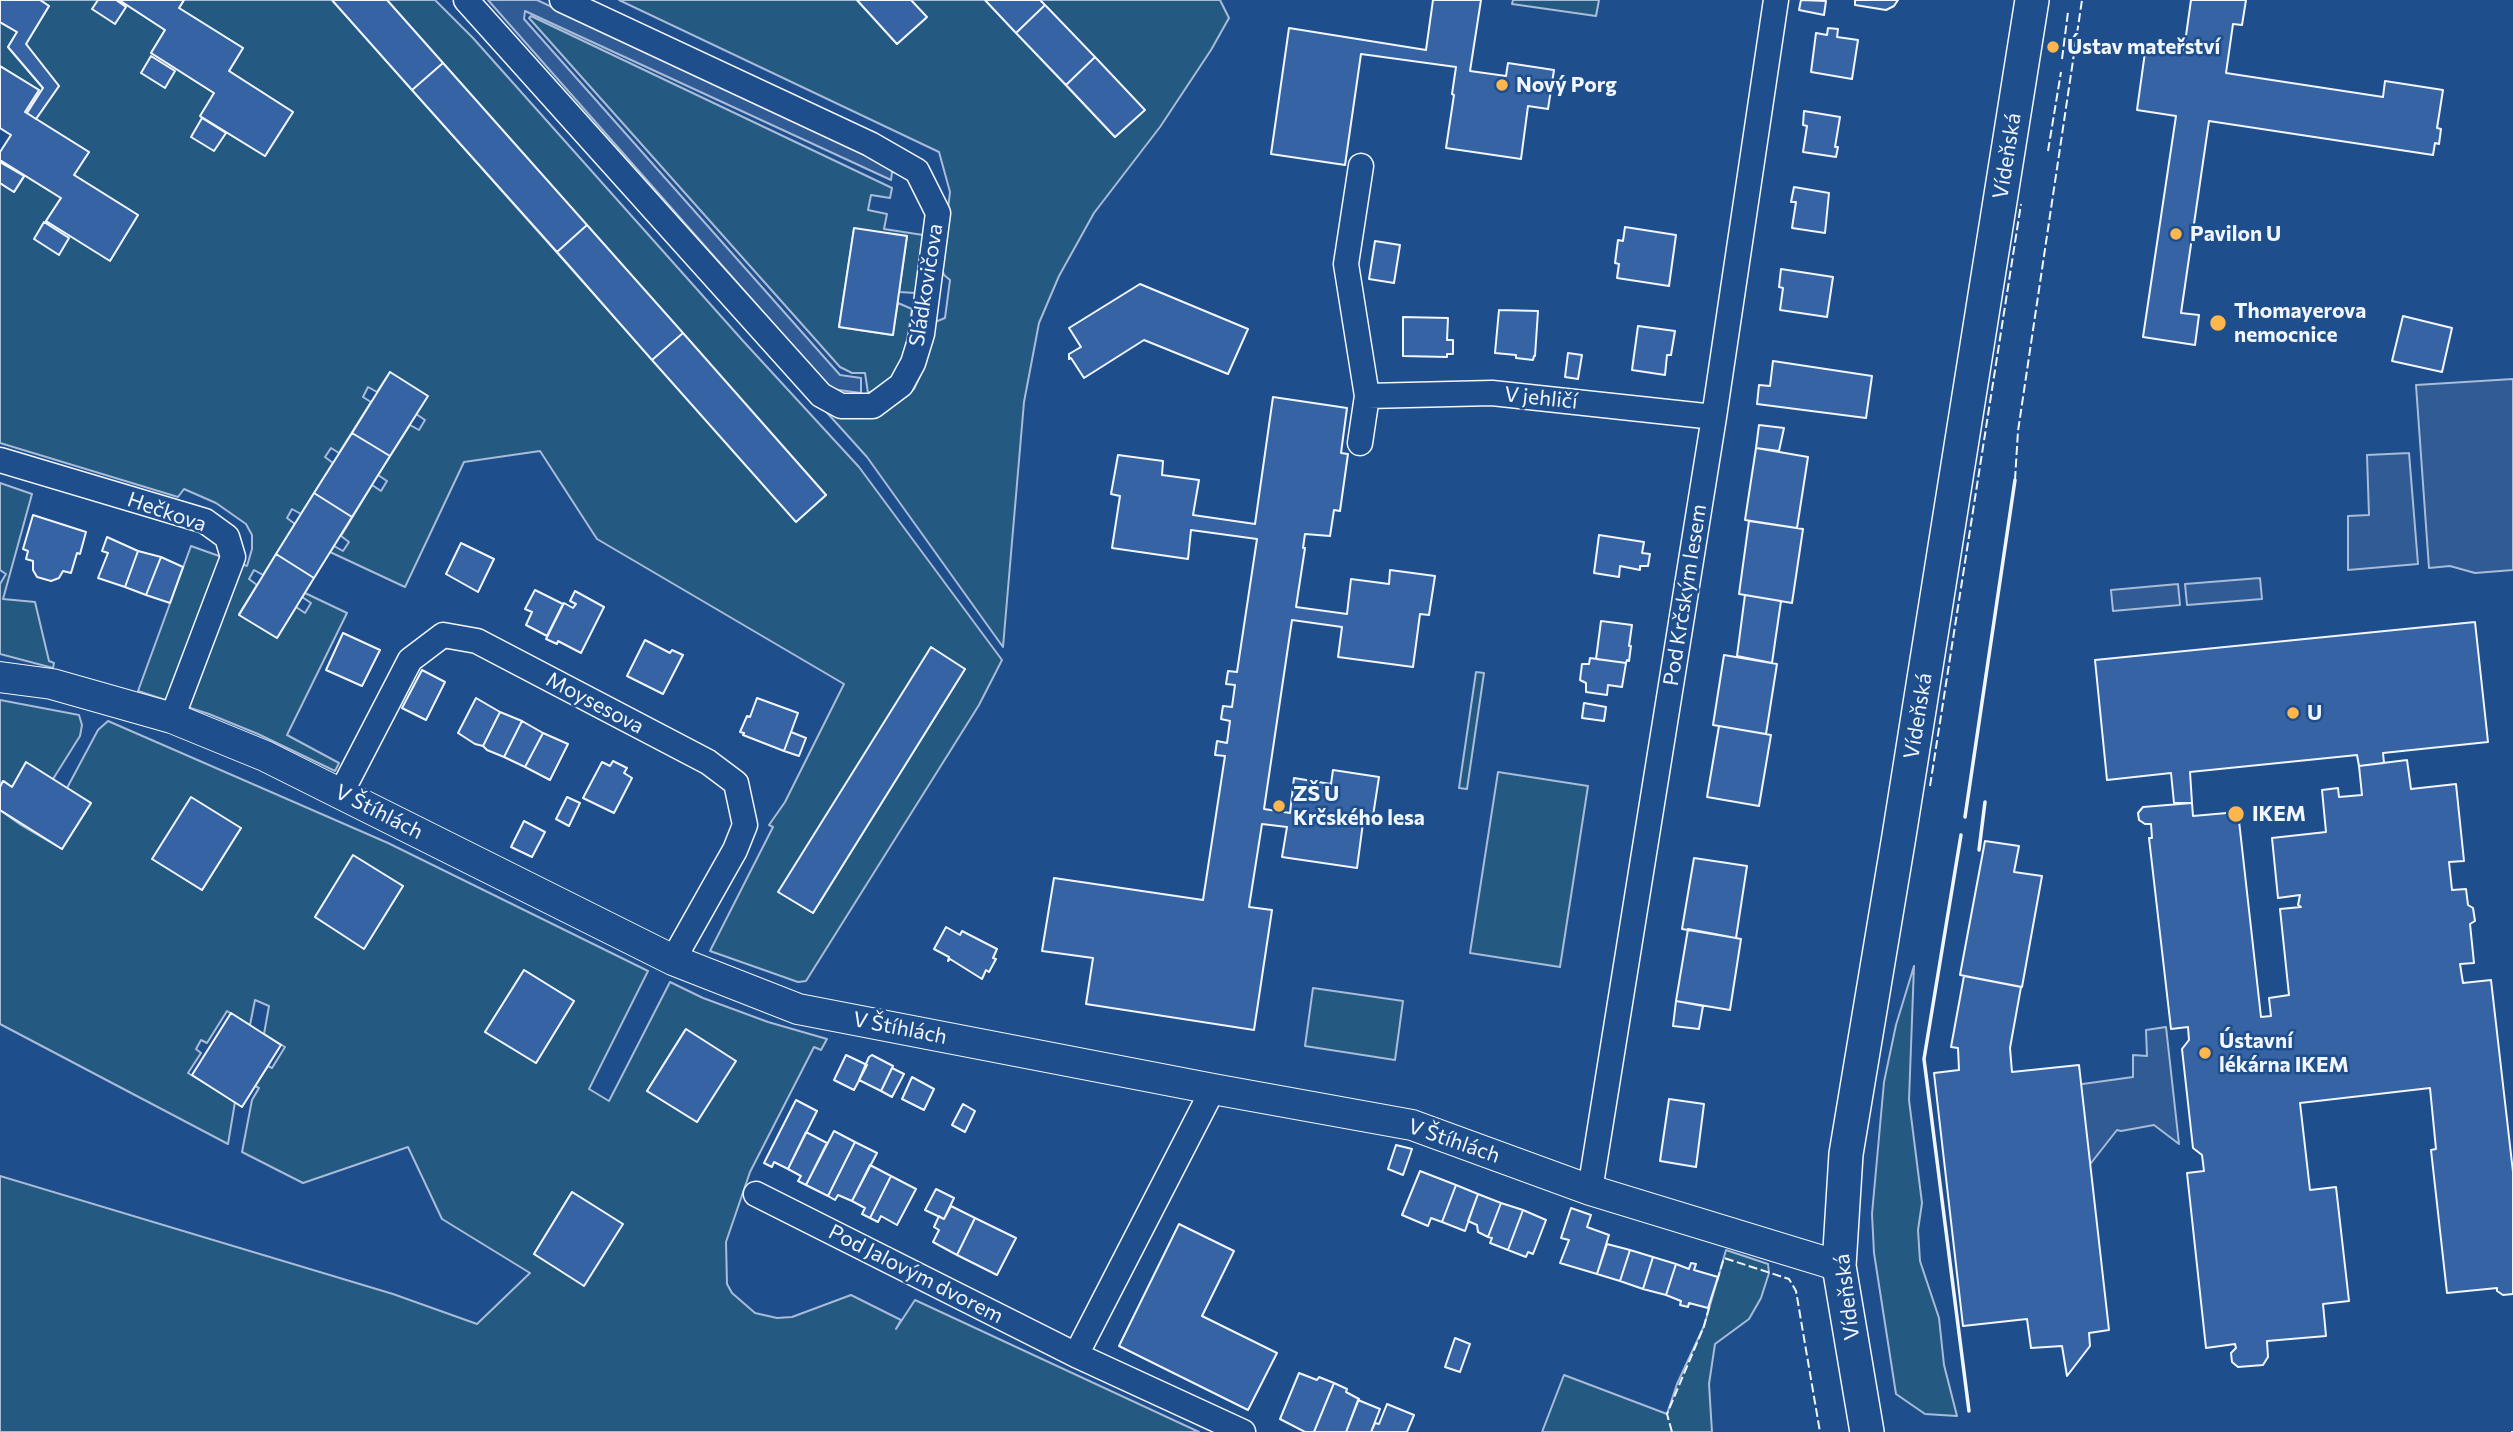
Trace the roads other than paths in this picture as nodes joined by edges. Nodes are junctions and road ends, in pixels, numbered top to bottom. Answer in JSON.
{"nodes":[{"id":1,"x":466,"y":0,"type":"edge"},
{"id":2,"x":562,"y":0,"type":"edge"},
{"id":3,"x":1776,"y":0,"type":"edge"},
{"id":4,"x":2032,"y":0,"type":"edge"},
{"id":5,"x":1361,"y":166,"type":"dead end"},
{"id":6,"x":1367,"y":396,"type":"junction"},
{"id":7,"x":1714,"y":417,"type":"junction"},
{"id":8,"x":1360,"y":443,"type":"dead end"},
{"id":9,"x":0,"y":460,"type":"edge"},
{"id":10,"x":0,"y":677,"type":"edge"},
{"id":11,"x":172,"y":718,"type":"junction"},
{"id":12,"x":341,"y":793,"type":"junction"},
{"id":13,"x":673,"y":960,"type":"junction"},
{"id":14,"x":1213,"y":1089,"type":"junction"},
{"id":15,"x":1590,"y":1190,"type":"junction"},
{"id":16,"x":756,"y":1194,"type":"dead end"},
{"id":17,"x":1839,"y":1266,"type":"junction"},
{"id":18,"x":1076,"y":1355,"type":"junction"},
{"id":19,"x":1243,"y":1432,"type":"edge"},
{"id":20,"x":1867,"y":1432,"type":"edge"}],
"edges":[{"from":1,"to":2,"type":"street","name":"Sládkovičova"},
{"from":3,"to":7,"type":"street","name":"Pod Krčským lesem"},
{"from":4,"to":17,"type":"main road","name":"Vídeňská"},
{"from":5,"to":6,"type":"street"},
{"from":6,"to":7,"type":"street","name":"V jehličí"},
{"from":6,"to":8,"type":"street"},
{"from":7,"to":15,"type":"street","name":"Pod Krčským lesem"},
{"from":9,"to":11,"type":"street","name":"Hečkova"},
{"from":10,"to":11,"type":"street","name":"V Štíhlách"},
{"from":11,"to":12,"type":"street","name":"V Štíhlách"},
{"from":12,"to":13,"type":"street","name":"V Štíhlách"},
{"from":12,"to":13,"type":"street","name":"Moysesova"},
{"from":13,"to":14,"type":"street","name":"V Štíhlách"},
{"from":14,"to":15,"type":"street","name":"V Štíhlách"},
{"from":14,"to":18,"type":"street"},
{"from":15,"to":17,"type":"street","name":"V Štíhlách"},
{"from":16,"to":18,"type":"street","name":"Pod Jalovým dvorem"},
{"from":17,"to":20,"type":"main road","name":"Vídeňská"},
{"from":18,"to":19,"type":"street","name":"Pod Jalovým dvorem"}]}
